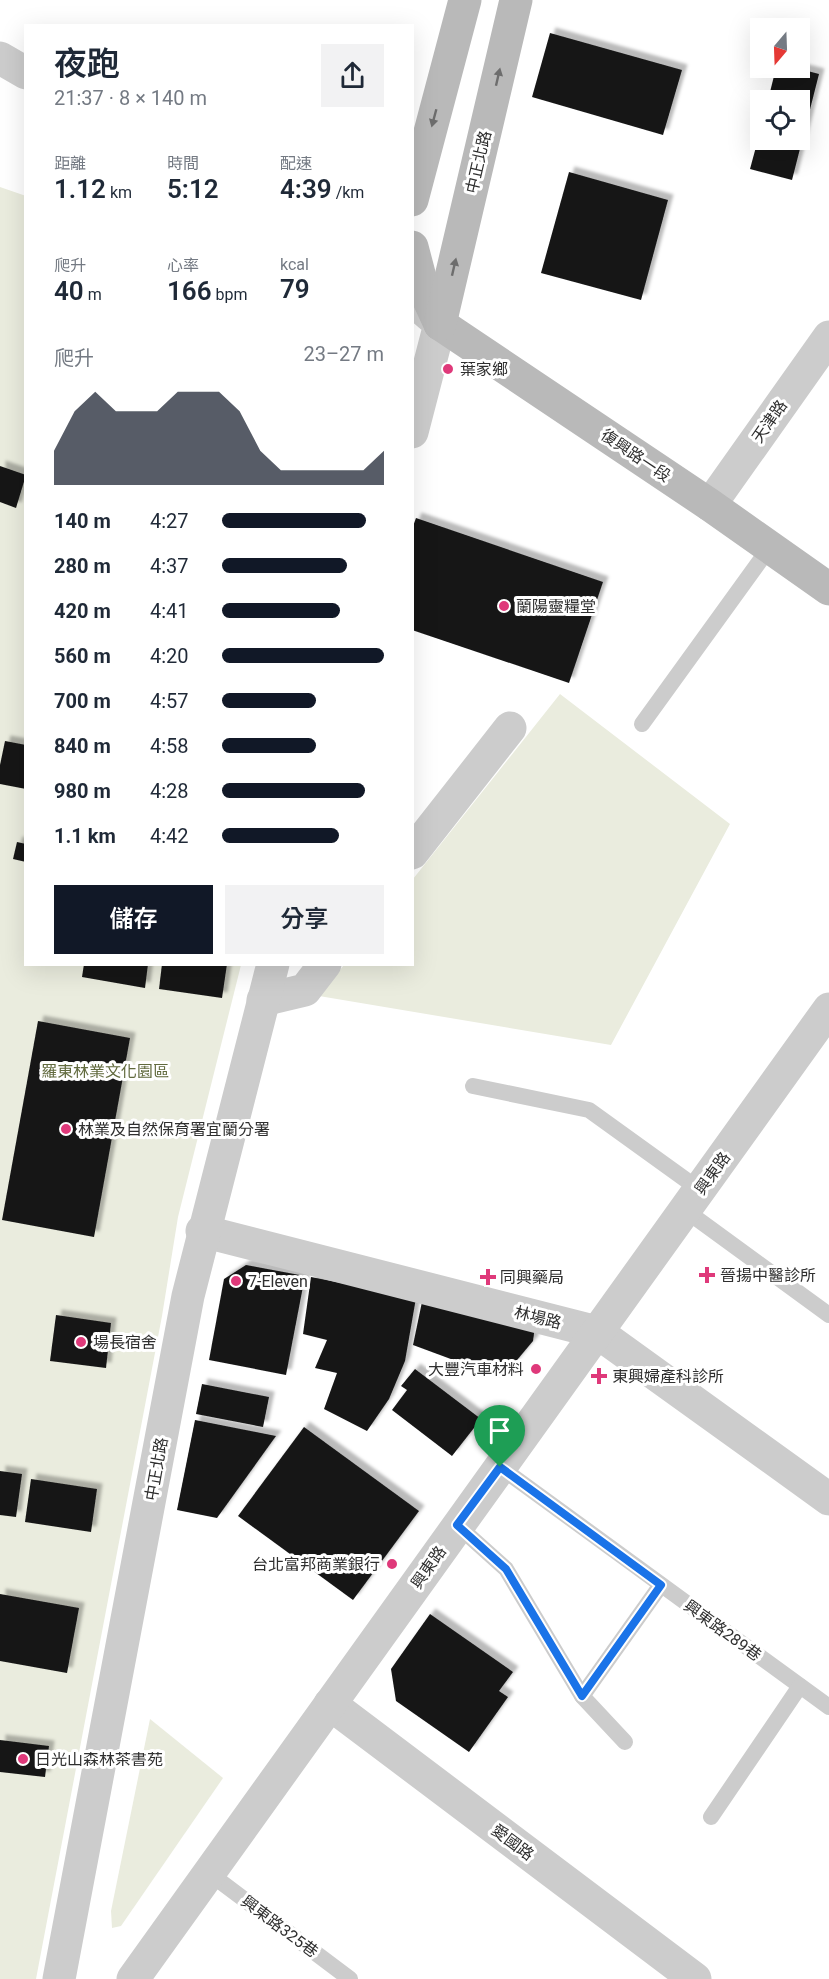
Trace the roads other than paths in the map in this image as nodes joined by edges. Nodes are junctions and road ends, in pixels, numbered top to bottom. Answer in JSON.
{"nodes":[{"id":1,"x":465,"y":0,"type":"edge"},
{"id":2,"x":516,"y":0,"type":"edge"},
{"id":3,"x":0,"y":58,"type":"edge"},
{"id":4,"x":24,"y":72,"type":"edge"},
{"id":5,"x":414,"y":192,"type":"edge"},
{"id":6,"x":414,"y":255,"type":"edge"},
{"id":7,"x":414,"y":303,"type":"edge"},
{"id":8,"x":440,"y":324,"type":"junction"},
{"id":9,"x":829,"y":337,"type":"edge"},
{"id":10,"x":414,"y":424,"type":"edge"},
{"id":11,"x":710,"y":505,"type":"junction"},
{"id":12,"x":770,"y":547,"type":"junction"},
{"id":13,"x":829,"y":589,"type":"edge"},
{"id":14,"x":642,"y":724,"type":"dead end"},
{"id":15,"x":510,"y":728,"type":"dead end"},
{"id":16,"x":414,"y":850,"type":"edge"},
{"id":17,"x":272,"y":966,"type":"edge"},
{"id":18,"x":323,"y":966,"type":"edge"},
{"id":19,"x":263,"y":1000,"type":"junction"},
{"id":20,"x":829,"y":1009,"type":"edge"},
{"id":21,"x":473,"y":1086,"type":"dead end"},
{"id":22,"x":693,"y":1200,"type":"junction"},
{"id":23,"x":202,"y":1232,"type":"junction"},
{"id":24,"x":829,"y":1315,"type":"edge"},
{"id":25,"x":597,"y":1332,"type":"junction"},
{"id":26,"x":500,"y":1467,"type":"junction"},
{"id":27,"x":829,"y":1499,"type":"edge"},
{"id":28,"x":457,"y":1525,"type":"junction"},
{"id":29,"x":661,"y":1585,"type":"junction"},
{"id":30,"x":800,"y":1686,"type":"junction"},
{"id":31,"x":582,"y":1696,"type":"junction"},
{"id":32,"x":330,"y":1704,"type":"junction"},
{"id":33,"x":829,"y":1707,"type":"edge"},
{"id":34,"x":625,"y":1742,"type":"dead end"},
{"id":35,"x":711,"y":1817,"type":"dead end"},
{"id":36,"x":209,"y":1873,"type":"junction"},
{"id":37,"x":59,"y":1979,"type":"edge"},
{"id":38,"x":133,"y":1979,"type":"edge"},
{"id":39,"x":350,"y":1979,"type":"edge"},
{"id":40,"x":695,"y":1979,"type":"edge"}],
"edges":[{"from":1,"to":5,"type":"main road","one_way":true},
{"from":8,"to":2,"type":"main road","name":"中正北路","one_way":true},
{"from":3,"to":4,"type":"street"},
{"from":6,"to":8,"type":"main road"},
{"from":7,"to":8,"type":"street"},
{"from":8,"to":10,"type":"street","name":"中正北路"},
{"from":8,"to":11,"type":"main road","name":"復興路一段"},
{"from":9,"to":11,"type":"street","name":"天津路"},
{"from":11,"to":12,"type":"main road","name":"復興路一段"},
{"from":12,"to":13,"type":"main road","name":"復興路一段"},
{"from":12,"to":14,"type":"lane"},
{"from":15,"to":16,"type":"street"},
{"from":17,"to":19,"type":"street","name":"中正北路"},
{"from":18,"to":19,"type":"street"},
{"from":19,"to":23,"type":"street","name":"中正北路"},
{"from":20,"to":22,"type":"street","name":"興東路"},
{"from":21,"to":22,"type":"lane"},
{"from":22,"to":24,"type":"lane"},
{"from":22,"to":25,"type":"street","name":"興東路"},
{"from":23,"to":25,"type":"street","name":"林場路"},
{"from":23,"to":37,"type":"street","name":"中正北路"},
{"from":25,"to":26,"type":"street","name":"興東路"},
{"from":25,"to":27,"type":"street","name":"林場路"},
{"from":26,"to":28,"type":"street","name":"興東路"},
{"from":26,"to":29,"type":"lane","name":"興東路289巷"},
{"from":28,"to":31,"type":"lane"},
{"from":28,"to":32,"type":"street","name":"興東路"},
{"from":29,"to":30,"type":"lane","name":"興東路289巷"},
{"from":29,"to":31,"type":"lane"},
{"from":30,"to":33,"type":"lane","name":"興東路289巷"},
{"from":30,"to":35,"type":"lane"},
{"from":31,"to":34,"type":"lane"},
{"from":32,"to":36,"type":"street","name":"興東路"},
{"from":32,"to":40,"type":"street","name":"愛國路"},
{"from":36,"to":38,"type":"street","name":"興東路"},
{"from":36,"to":39,"type":"lane","name":"興東路325巷"}]}
